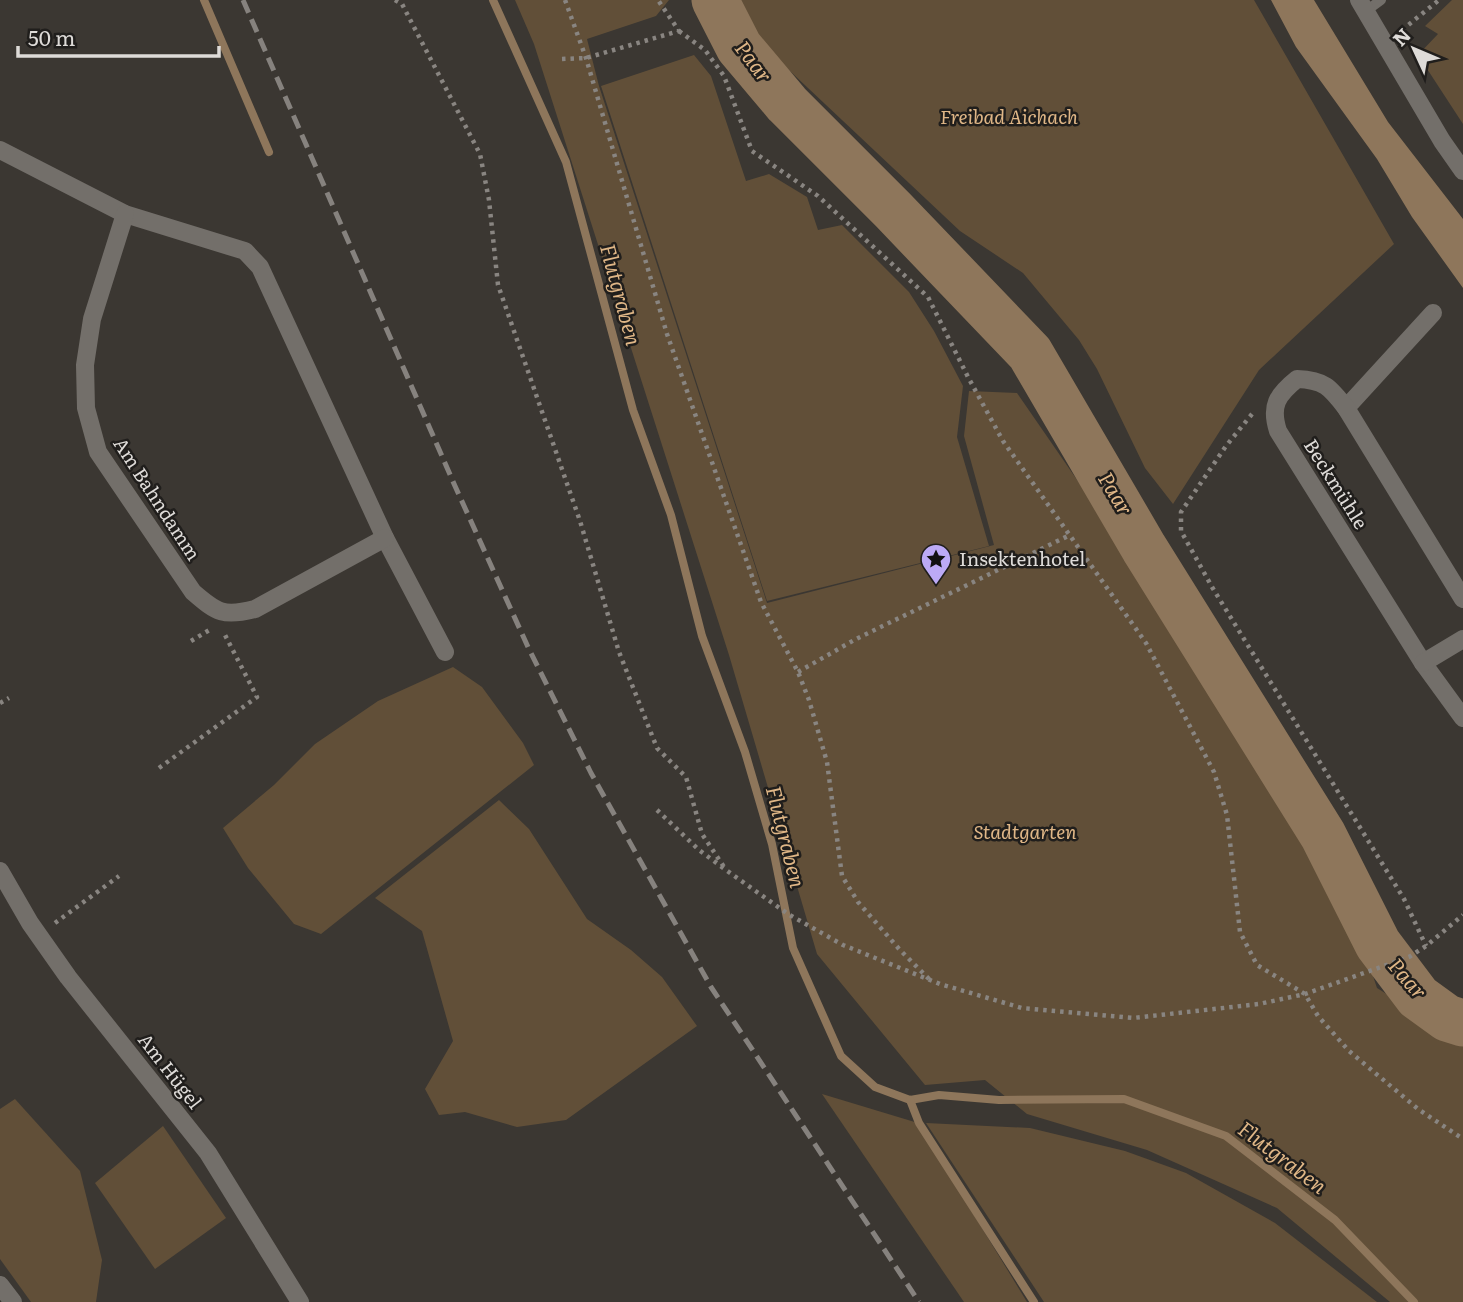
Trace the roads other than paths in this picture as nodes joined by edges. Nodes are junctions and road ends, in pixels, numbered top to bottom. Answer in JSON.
{"nodes":[{"id":1,"x":1381,"y":0,"type":"edge"},
{"id":2,"x":1362,"y":6,"type":"edge"},
{"id":3,"x":0,"y":150,"type":"edge"},
{"id":4,"x":1463,"y":171,"type":"edge"},
{"id":5,"x":125,"y":214,"type":"junction"},
{"id":6,"x":1433,"y":313,"type":"dead end"},
{"id":7,"x":1346,"y":408,"type":"junction"},
{"id":8,"x":385,"y":538,"type":"junction"},
{"id":9,"x":1463,"y":599,"type":"edge"},
{"id":10,"x":1463,"y":639,"type":"edge"},
{"id":11,"x":445,"y":652,"type":"dead end"},
{"id":12,"x":1423,"y":663,"type":"junction"},
{"id":13,"x":1463,"y":718,"type":"edge"},
{"id":14,"x":0,"y":871,"type":"edge"},
{"id":15,"x":0,"y":1285,"type":"edge"},
{"id":16,"x":13,"y":1302,"type":"edge"},
{"id":17,"x":300,"y":1302,"type":"edge"}],
"edges":[{"from":1,"to":2,"type":"lane"},
{"from":2,"to":4,"type":"street"},
{"from":3,"to":5,"type":"street"},
{"from":5,"to":8,"type":"street"},
{"from":5,"to":8,"type":"street","name":"Am Bahndamm"},
{"from":6,"to":7,"type":"street"},
{"from":7,"to":9,"type":"street"},
{"from":7,"to":12,"type":"street","name":"Beckmühle"},
{"from":8,"to":11,"type":"street"},
{"from":10,"to":12,"type":"street"},
{"from":12,"to":13,"type":"street","name":"Beckmühle"},
{"from":14,"to":17,"type":"street","name":"Am Hügel"},
{"from":15,"to":16,"type":"street"}]}
